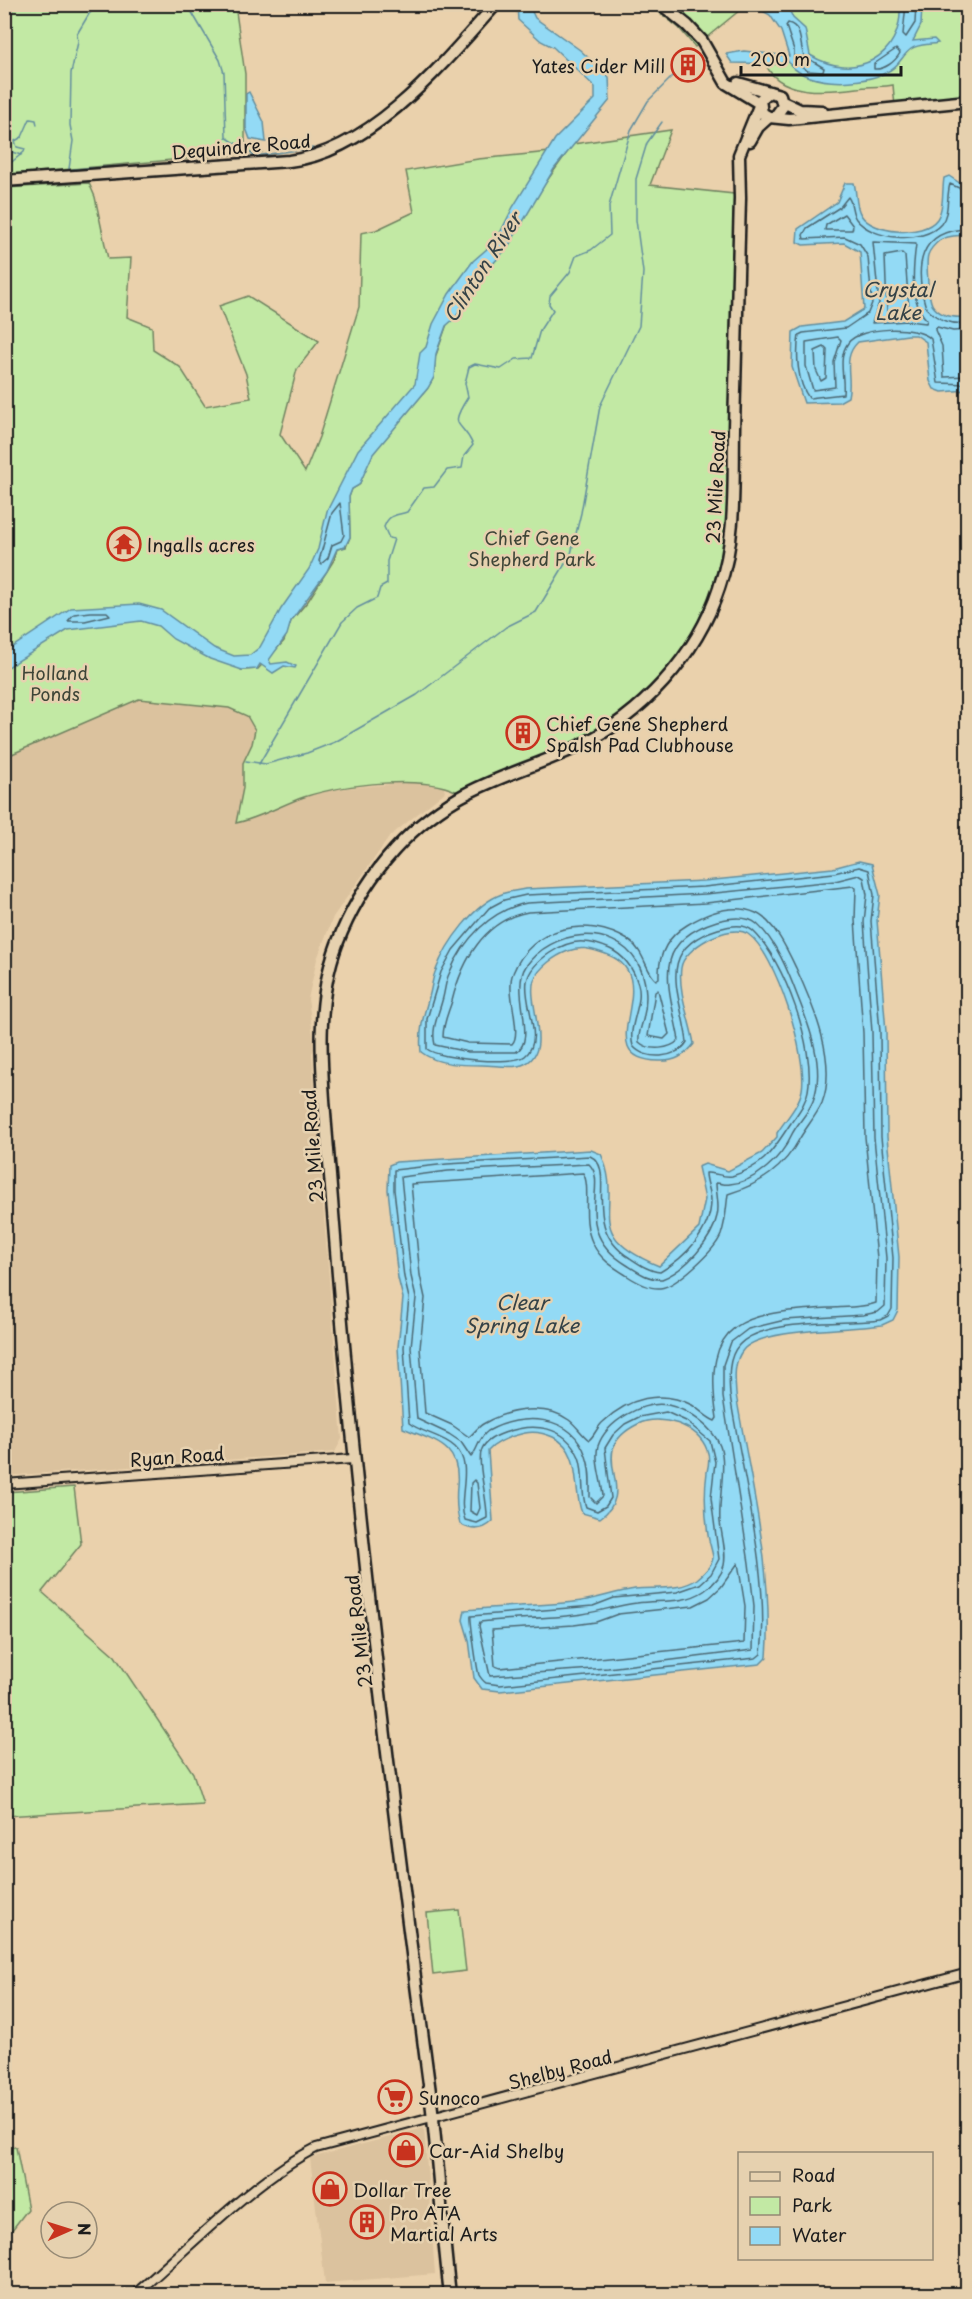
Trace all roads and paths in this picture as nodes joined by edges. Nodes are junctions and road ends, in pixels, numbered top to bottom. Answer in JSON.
{"nodes":[{"id":1,"x":496,"y":4,"type":"edge"},
{"id":2,"x":661,"y":4,"type":"edge"},
{"id":3,"x":717,"y":66,"type":"junction"},
{"id":4,"x":769,"y":92,"type":"junction"},
{"id":5,"x":968,"y":101,"type":"edge"},
{"id":6,"x":783,"y":102,"type":"junction"},
{"id":7,"x":759,"y":105,"type":"junction"},
{"id":8,"x":843,"y":113,"type":"junction"},
{"id":9,"x":772,"y":117,"type":"junction"},
{"id":10,"x":740,"y":178,"type":"junction"},
{"id":11,"x":7,"y":180,"type":"edge"},
{"id":12,"x":353,"y":1459,"type":"junction"},
{"id":13,"x":4,"y":1484,"type":"edge"},
{"id":14,"x":968,"y":1973,"type":"edge"},
{"id":15,"x":432,"y":2119,"type":"junction"},
{"id":16,"x":135,"y":2295,"type":"edge"},
{"id":17,"x":450,"y":2295,"type":"edge"}],
"edges":[{"from":1,"to":11,"type":"main road","name":"Dequindre Road"},
{"from":2,"to":3,"type":"main road"},
{"from":3,"to":4,"type":"main road"},
{"from":3,"to":7,"type":"main road"},
{"from":4,"to":6,"type":"main road"},
{"from":4,"to":7,"type":"main road"},
{"from":5,"to":8,"type":"main road"},
{"from":6,"to":8,"type":"main road"},
{"from":6,"to":9,"type":"main road"},
{"from":7,"to":9,"type":"main road"},
{"from":7,"to":10,"type":"main road","name":"23 Mile Road"},
{"from":8,"to":9,"type":"main road"},
{"from":9,"to":10,"type":"main road","name":"23 Mile Road"},
{"from":10,"to":12,"type":"main road","name":"23 Mile Road"},
{"from":12,"to":13,"type":"street","name":"Ryan Road"},
{"from":12,"to":15,"type":"main road","name":"23 Mile Road"},
{"from":14,"to":15,"type":"street","name":"Shelby Road"},
{"from":15,"to":16,"type":"street","name":"Shelby Road"},
{"from":15,"to":17,"type":"main road","name":"23 Mile Road"}]}
